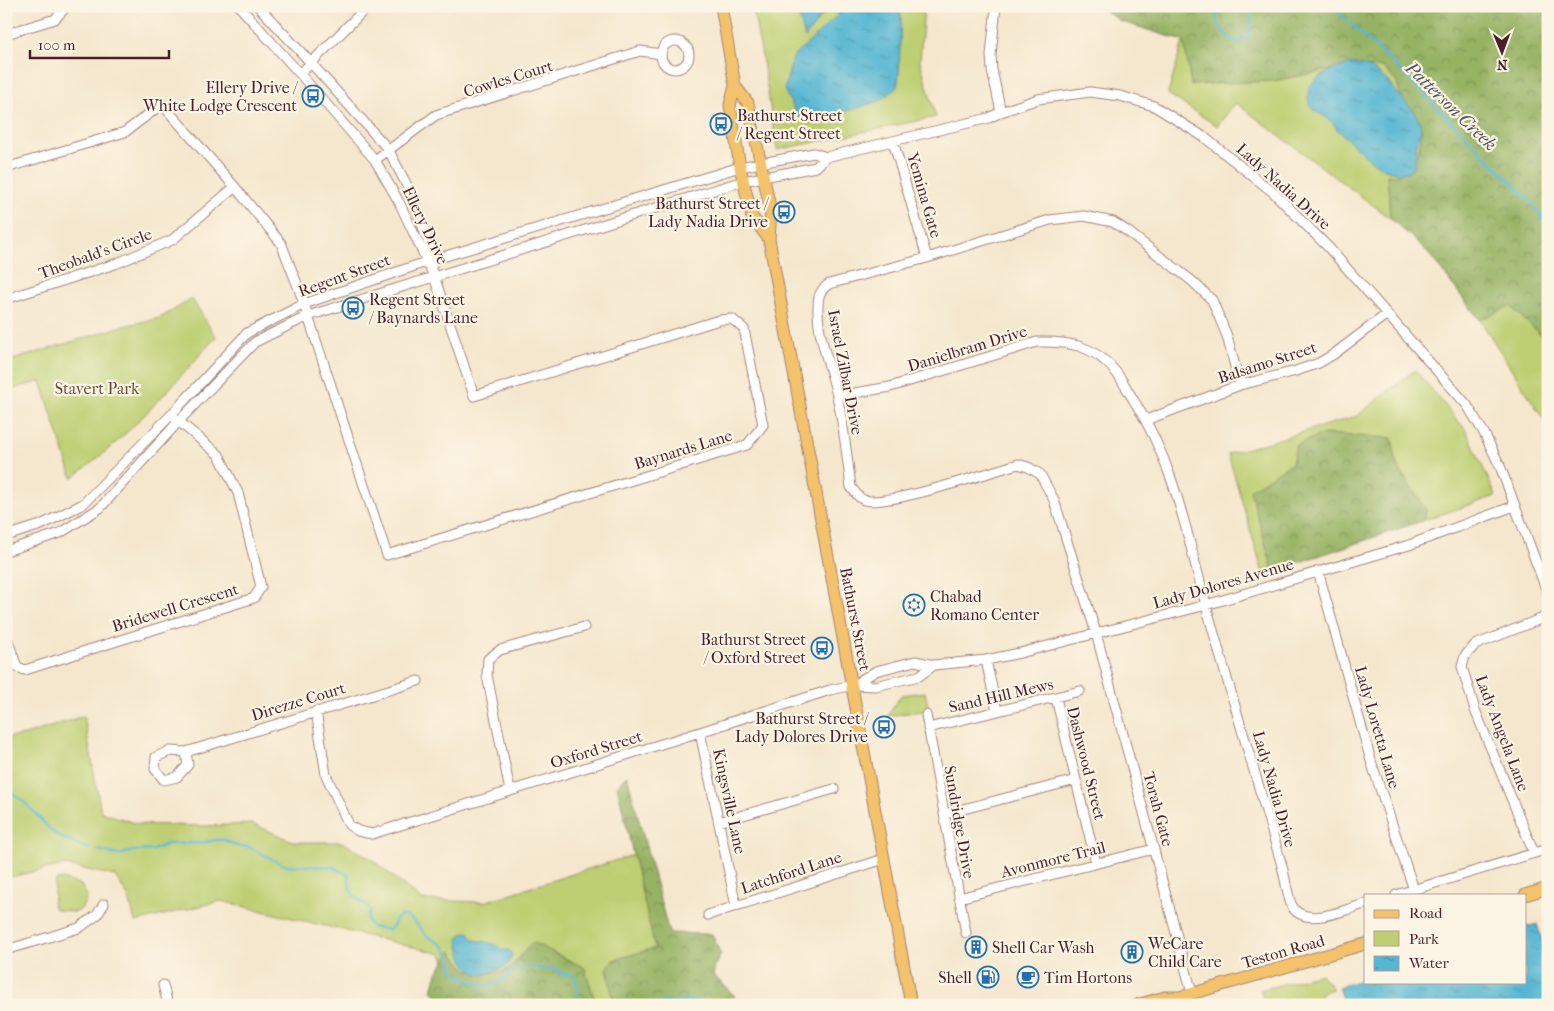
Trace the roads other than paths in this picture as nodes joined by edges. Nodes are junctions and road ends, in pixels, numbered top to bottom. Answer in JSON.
{"nodes":[{"id":1,"x":65,"y":6,"type":"edge"},
{"id":2,"x":240,"y":6,"type":"edge"},
{"id":3,"x":258,"y":6,"type":"edge"},
{"id":4,"x":368,"y":6,"type":"edge"},
{"id":5,"x":721,"y":6,"type":"edge"},
{"id":6,"x":996,"y":7,"type":"edge"},
{"id":7,"x":6,"y":34,"type":"edge"},
{"id":8,"x":661,"y":54,"type":"dead end"},
{"id":9,"x":312,"y":63,"type":"junction"},
{"id":10,"x":300,"y":74,"type":"junction"},
{"id":11,"x":736,"y":86,"type":"junction"},
{"id":12,"x":1001,"y":112,"type":"junction"},
{"id":13,"x":893,"y":141,"type":"junction"},
{"id":14,"x":388,"y":149,"type":"junction"},
{"id":15,"x":826,"y":157,"type":"junction"},
{"id":16,"x":374,"y":160,"type":"junction"},
{"id":17,"x":761,"y":163,"type":"junction"},
{"id":18,"x":740,"y":167,"type":"junction"},
{"id":19,"x":6,"y":168,"type":"edge"},
{"id":20,"x":764,"y":177,"type":"junction"},
{"id":21,"x":744,"y":181,"type":"junction"},
{"id":22,"x":236,"y":187,"type":"junction"},
{"id":23,"x":769,"y":239,"type":"junction"},
{"id":24,"x":928,"y":258,"type":"junction"},
{"id":25,"x":429,"y":261,"type":"junction"},
{"id":26,"x":434,"y":276,"type":"junction"},
{"id":27,"x":6,"y":299,"type":"edge"},
{"id":28,"x":304,"y":304,"type":"junction"},
{"id":29,"x":1387,"y":314,"type":"junction"},
{"id":30,"x":308,"y":316,"type":"junction"},
{"id":31,"x":1240,"y":384,"type":"junction"},
{"id":32,"x":838,"y":396,"type":"junction"},
{"id":33,"x":171,"y":415,"type":"junction"},
{"id":34,"x":1146,"y":420,"type":"junction"},
{"id":35,"x":179,"y":421,"type":"junction"},
{"id":36,"x":1514,"y":506,"type":"junction"},
{"id":37,"x":6,"y":536,"type":"edge"},
{"id":38,"x":6,"y":551,"type":"edge"},
{"id":39,"x":1318,"y":571,"type":"junction"},
{"id":40,"x":1548,"y":594,"type":"edge"},
{"id":41,"x":1206,"y":605,"type":"junction"},
{"id":42,"x":1548,"y":612,"type":"edge"},
{"id":43,"x":584,"y":627,"type":"dead end"},
{"id":44,"x":1096,"y":633,"type":"junction"},
{"id":45,"x":6,"y":636,"type":"edge"},
{"id":46,"x":986,"y":660,"type":"junction"},
{"id":47,"x":934,"y":664,"type":"junction"},
{"id":48,"x":418,"y":681,"type":"dead end"},
{"id":49,"x":852,"y":685,"type":"junction"},
{"id":50,"x":1080,"y":691,"type":"dead end"},
{"id":51,"x":1056,"y":698,"type":"junction"},
{"id":52,"x":316,"y":711,"type":"junction"},
{"id":53,"x":997,"y":711,"type":"junction"},
{"id":54,"x":926,"y":715,"type":"dead end"},
{"id":55,"x":928,"y":728,"type":"junction"},
{"id":56,"x":700,"y":732,"type":"junction"},
{"id":57,"x":186,"y":752,"type":"dead end"},
{"id":58,"x":1076,"y":780,"type":"junction"},
{"id":59,"x":834,"y":788,"type":"dead end"},
{"id":60,"x":510,"y":791,"type":"junction"},
{"id":61,"x":944,"y":814,"type":"junction"},
{"id":62,"x":719,"y":822,"type":"junction"},
{"id":63,"x":1154,"y":848,"type":"junction"},
{"id":64,"x":1548,"y":849,"type":"edge"},
{"id":65,"x":1534,"y":853,"type":"junction"},
{"id":66,"x":884,"y":859,"type":"junction"},
{"id":67,"x":1096,"y":863,"type":"junction"},
{"id":68,"x":1548,"y":888,"type":"edge"},
{"id":69,"x":1414,"y":890,"type":"junction"},
{"id":70,"x":1400,"y":894,"type":"edge"},
{"id":71,"x":1526,"y":895,"type":"edge"},
{"id":72,"x":959,"y":898,"type":"junction"},
{"id":73,"x":104,"y":904,"type":"dead end"},
{"id":74,"x":1364,"y":904,"type":"edge"},
{"id":75,"x":736,"y":906,"type":"junction"},
{"id":76,"x":708,"y":915,"type":"dead end"},
{"id":77,"x":966,"y":933,"type":"dead end"},
{"id":78,"x":1364,"y":944,"type":"edge"},
{"id":79,"x":6,"y":950,"type":"edge"},
{"id":80,"x":163,"y":985,"type":"dead end"},
{"id":81,"x":1192,"y":993,"type":"junction"},
{"id":82,"x":1178,"y":1001,"type":"edge"},
{"id":83,"x":168,"y":1005,"type":"edge"},
{"id":84,"x":911,"y":1005,"type":"edge"},
{"id":85,"x":1136,"y":1005,"type":"edge"}],
"edges":[{"from":1,"to":7,"type":"street"},
{"from":2,"to":10,"type":"street","name":"Ellery Drive"},
{"from":3,"to":9,"type":"street","name":"Ellery Drive"},
{"from":4,"to":9,"type":"street"},
{"from":5,"to":11,"type":"main road","name":"Bathurst Street"},
{"from":6,"to":12,"type":"street"},
{"from":8,"to":14,"type":"street","name":"Cowles Court"},
{"from":9,"to":10,"type":"street"},
{"from":9,"to":14,"type":"street","name":"Ellery Drive"},
{"from":10,"to":16,"type":"street","name":"Ellery Drive"},
{"from":11,"to":17,"type":"main road","name":"Bathurst Street"},
{"from":11,"to":18,"type":"main road","name":"Bathurst Street"},
{"from":12,"to":13,"type":"street","name":"Lady Nadia Drive"},
{"from":12,"to":29,"type":"street","name":"Lady Nadia Drive"},
{"from":13,"to":15,"type":"street","name":"Lady Nadia Drive"},
{"from":13,"to":24,"type":"street","name":"Yemina Gate"},
{"from":14,"to":16,"type":"street","name":"Cowles Court"},
{"from":14,"to":25,"type":"street","name":"Ellery Drive"},
{"from":15,"to":17,"type":"street","name":"Lady Nadia Drive"},
{"from":15,"to":20,"type":"street","name":"Lady Nadia Drive"},
{"from":16,"to":25,"type":"street","name":"Ellery Drive"},
{"from":17,"to":18,"type":"street","name":"Regent Street"},
{"from":17,"to":20,"type":"main road","name":"Bathurst Street"},
{"from":18,"to":21,"type":"main road","name":"Bathurst Street"},
{"from":18,"to":25,"type":"street","name":"Regent Street"},
{"from":19,"to":22,"type":"street"},
{"from":20,"to":21,"type":"street","name":"Lady Nadia Drive"},
{"from":20,"to":23,"type":"main road","name":"Bathurst Street"},
{"from":21,"to":23,"type":"main road","name":"Bathurst Street"},
{"from":21,"to":26,"type":"street","name":"Regent Street"},
{"from":22,"to":27,"type":"street","name":"Theobald's Circle"},
{"from":22,"to":28,"type":"street"},
{"from":23,"to":49,"type":"main road","name":"Bathurst Street"},
{"from":24,"to":31,"type":"street","name":"Israel Zilbar Drive"},
{"from":24,"to":32,"type":"street","name":"Israel Zilbar Drive"},
{"from":25,"to":26,"type":"street","name":"Ellery Drive"},
{"from":25,"to":28,"type":"street","name":"Regent Street"},
{"from":26,"to":30,"type":"street","name":"Regent Street"},
{"from":26,"to":30,"type":"street","name":"Baynards Lane"},
{"from":28,"to":30,"type":"street"},
{"from":28,"to":33,"type":"street","name":"Regent Street"},
{"from":29,"to":31,"type":"street","name":"Balsamo Street"},
{"from":29,"to":36,"type":"street","name":"Lady Nadia Drive"},
{"from":30,"to":35,"type":"street","name":"Regent Street"},
{"from":31,"to":34,"type":"street","name":"Balsamo Street"},
{"from":32,"to":34,"type":"street","name":"Danielbram Drive"},
{"from":32,"to":44,"type":"street","name":"Israel Zilbar Drive"},
{"from":33,"to":35,"type":"street","name":"Bridewell Crescent"},
{"from":33,"to":37,"type":"street","name":"Regent Street"},
{"from":34,"to":41,"type":"street","name":"Danielbram Drive"},
{"from":35,"to":38,"type":"street","name":"Regent Street"},
{"from":35,"to":45,"type":"street","name":"Bridewell Crescent"},
{"from":36,"to":39,"type":"street","name":"Lady Dolores Avenue"},
{"from":36,"to":40,"type":"street","name":"Lady Nadia Drive"},
{"from":39,"to":41,"type":"street","name":"Lady Dolores Avenue"},
{"from":39,"to":69,"type":"street","name":"Lady Loretta Lane"},
{"from":41,"to":44,"type":"street","name":"Lady Dolores Avenue"},
{"from":41,"to":74,"type":"street","name":"Lady Nadia Drive"},
{"from":42,"to":65,"type":"street","name":"Lady Angela Lane"},
{"from":43,"to":60,"type":"street"},
{"from":44,"to":46,"type":"street","name":"Lady Dolores Avenue"},
{"from":44,"to":63,"type":"street","name":"Torah Gate"},
{"from":46,"to":47,"type":"street","name":"Lady Dolores Avenue"},
{"from":46,"to":53,"type":"street"},
{"from":47,"to":49,"type":"street","name":"Lady Dolores Avenue"},
{"from":47,"to":49,"type":"street","name":"Lady Dolores Avenue"},
{"from":48,"to":52,"type":"street","name":"Direzze Court"},
{"from":49,"to":56,"type":"street","name":"Oxford Street"},
{"from":49,"to":66,"type":"main road","name":"Bathurst Street"},
{"from":50,"to":51,"type":"street","name":"Sand Hill Mews"},
{"from":51,"to":53,"type":"street","name":"Sand Hill Mews"},
{"from":51,"to":58,"type":"street","name":"Dashwood Street"},
{"from":52,"to":57,"type":"street","name":"Direzze Court"},
{"from":52,"to":60,"type":"street","name":"Oxford Street"},
{"from":53,"to":55,"type":"street","name":"Sand Hill Mews"},
{"from":54,"to":55,"type":"street","name":"Sundridge Drive"},
{"from":55,"to":61,"type":"street","name":"Sundridge Drive"},
{"from":56,"to":60,"type":"street","name":"Oxford Street"},
{"from":56,"to":62,"type":"street","name":"Kingsville Lane"},
{"from":58,"to":61,"type":"street"},
{"from":58,"to":67,"type":"street","name":"Dashwood Street"},
{"from":59,"to":62,"type":"street"},
{"from":61,"to":72,"type":"street","name":"Sundridge Drive"},
{"from":62,"to":75,"type":"street","name":"Kingsville Lane"},
{"from":63,"to":67,"type":"street","name":"Avonmore Trail"},
{"from":63,"to":81,"type":"street","name":"Torah Gate"},
{"from":64,"to":65,"type":"street"},
{"from":65,"to":69,"type":"street"},
{"from":66,"to":75,"type":"street","name":"Latchford Lane"},
{"from":66,"to":84,"type":"main road","name":"Bathurst Street"},
{"from":67,"to":72,"type":"street","name":"Avonmore Trail"},
{"from":68,"to":71,"type":"main road"},
{"from":69,"to":70,"type":"street"},
{"from":72,"to":77,"type":"street","name":"Sundridge Drive"},
{"from":73,"to":79,"type":"street"},
{"from":75,"to":76,"type":"street","name":"Latchford Lane"},
{"from":78,"to":81,"type":"main road","name":"Teston Road"},
{"from":80,"to":83,"type":"street"},
{"from":81,"to":82,"type":"main road","name":"Teston Road"},
{"from":82,"to":85,"type":"main road","name":"Teston Road"}]}
